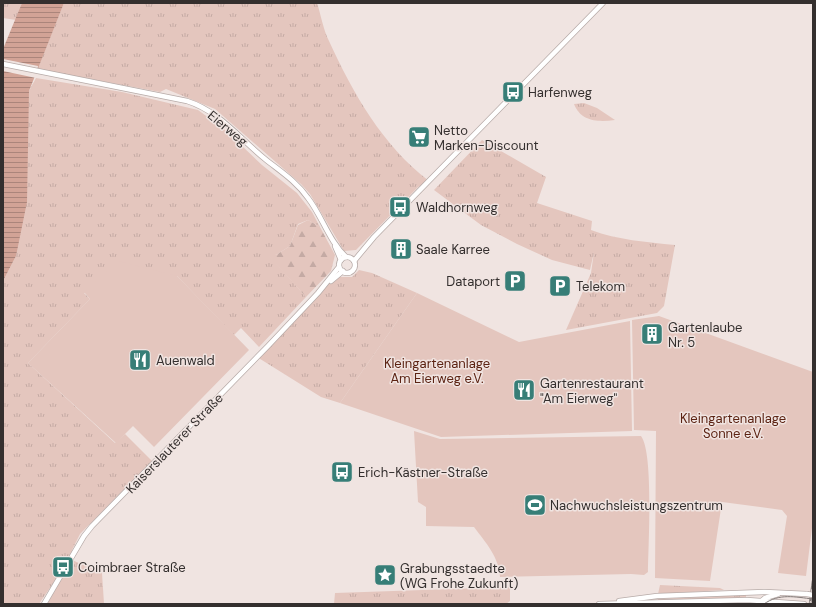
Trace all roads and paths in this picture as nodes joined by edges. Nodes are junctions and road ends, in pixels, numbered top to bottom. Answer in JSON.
{"nodes":[{"id":1,"x":603,"y":3,"type":"edge"},
{"id":2,"x":3,"y":64,"type":"edge"},
{"id":3,"x":328,"y":232,"type":"junction"},
{"id":4,"x":365,"y":246,"type":"junction"},
{"id":5,"x":348,"y":257,"type":"junction"},
{"id":6,"x":341,"y":260,"type":"junction"},
{"id":7,"x":354,"y":261,"type":"junction"},
{"id":8,"x":339,"y":267,"type":"junction"},
{"id":9,"x":343,"y":271,"type":"junction"},
{"id":10,"x":318,"y":293,"type":"junction"},
{"id":11,"x":786,"y":592,"type":"junction"},
{"id":12,"x":813,"y":595,"type":"edge"},
{"id":13,"x":728,"y":600,"type":"junction"},
{"id":14,"x":760,"y":602,"type":"edge"},
{"id":15,"x":787,"y":602,"type":"junction"},
{"id":16,"x":44,"y":604,"type":"edge"},
{"id":17,"x":599,"y":604,"type":"edge"},
{"id":18,"x":610,"y":604,"type":"edge"},
{"id":19,"x":738,"y":604,"type":"edge"},
{"id":20,"x":778,"y":604,"type":"edge"},
{"id":21,"x":804,"y":604,"type":"edge"}],
"edges":[{"from":1,"to":4,"type":"street"},
{"from":2,"to":3,"type":"street","name":"Eierweg"},
{"from":3,"to":5,"type":"street","name":"Eierweg"},
{"from":3,"to":6,"type":"street","name":"Eierweg"},
{"from":4,"to":5,"type":"street"},
{"from":4,"to":7,"type":"street"},
{"from":5,"to":6,"type":"street"},
{"from":5,"to":7,"type":"street"},
{"from":6,"to":8,"type":"street"},
{"from":7,"to":9,"type":"street"},
{"from":8,"to":9,"type":"street"},
{"from":8,"to":10,"type":"street","name":"Kaiserslauterer Straße"},
{"from":9,"to":10,"type":"street","name":"Kaiserslauterer Straße"},
{"from":10,"to":16,"type":"street","name":"Kaiserslauterer Straße"},
{"from":11,"to":12,"type":"street","bridge":true},
{"from":11,"to":14,"type":"street"},
{"from":11,"to":18,"type":"street"},
{"from":13,"to":14,"type":"street"},
{"from":13,"to":18,"type":"street"},
{"from":13,"to":19,"type":"street"},
{"from":14,"to":15,"type":"street"},
{"from":15,"to":20,"type":"street"},
{"from":15,"to":21,"type":"street"},
{"from":17,"to":18,"type":"street"}]}
